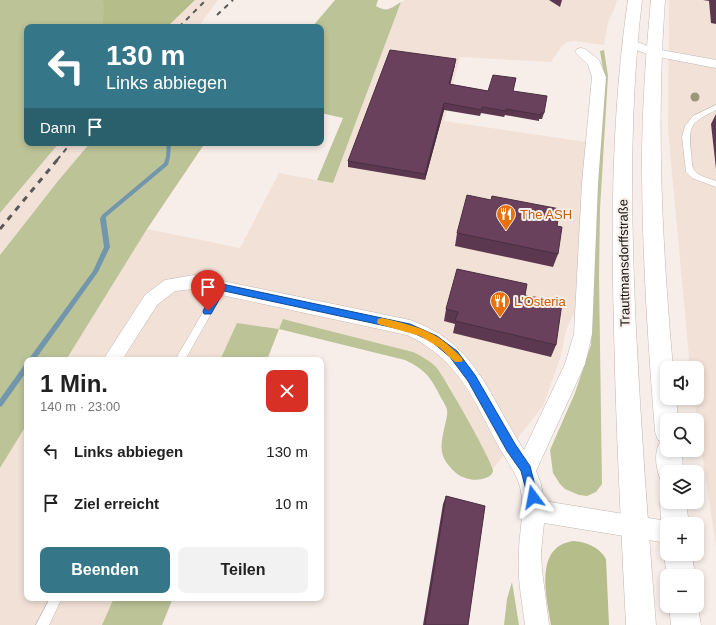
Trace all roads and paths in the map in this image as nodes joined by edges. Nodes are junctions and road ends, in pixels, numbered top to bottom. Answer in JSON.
{"nodes":[{"id":1,"x":635,"y":0,"type":"edge"},
{"id":2,"x":658,"y":0,"type":"edge"},
{"id":3,"x":630,"y":43,"type":"junction"},
{"id":4,"x":653,"y":47,"type":"junction"},
{"id":5,"x":581,"y":52,"type":"dead end"},
{"id":6,"x":716,"y":54,"type":"edge"},
{"id":7,"x":716,"y":64,"type":"edge"},
{"id":8,"x":716,"y":107,"type":"edge"},
{"id":9,"x":716,"y":184,"type":"edge"},
{"id":10,"x":222,"y":287,"type":"junction"},
{"id":11,"x":114,"y":357,"type":"edge"},
{"id":12,"x":182,"y":357,"type":"edge"},
{"id":13,"x":666,"y":413,"type":"edge"},
{"id":14,"x":526,"y":469,"type":"junction"},
{"id":15,"x":534,"y":510,"type":"junction"},
{"id":16,"x":634,"y":526,"type":"junction"},
{"id":17,"x":660,"y":531,"type":"edge"},
{"id":18,"x":54,"y":601,"type":"edge"},
{"id":19,"x":685,"y":613,"type":"edge"},
{"id":20,"x":42,"y":625,"type":"edge"},
{"id":21,"x":537,"y":625,"type":"edge"},
{"id":22,"x":641,"y":625,"type":"edge"},
{"id":23,"x":686,"y":625,"type":"edge"}],
"edges":[{"from":1,"to":3,"type":"main road","name":"Trauttmansdorffstraße"},
{"from":2,"to":4,"type":"main road"},
{"from":3,"to":4,"type":"street"},
{"from":3,"to":16,"type":"main road","name":"Trauttmansdorffstraße"},
{"from":4,"to":6,"type":"street"},
{"from":4,"to":7,"type":"street"},
{"from":4,"to":13,"type":"main road"},
{"from":5,"to":14,"type":"street"},
{"from":8,"to":9,"type":"lane"},
{"from":10,"to":11,"type":"street"},
{"from":10,"to":12,"type":"lane"},
{"from":10,"to":14,"type":"street"},
{"from":14,"to":15,"type":"street"},
{"from":15,"to":16,"type":"street"},
{"from":15,"to":21,"type":"street"},
{"from":16,"to":17,"type":"street"},
{"from":16,"to":22,"type":"main road","name":"Trauttmansdorffstraße"},
{"from":18,"to":20,"type":"lane"},
{"from":19,"to":23,"type":"main road"}]}
